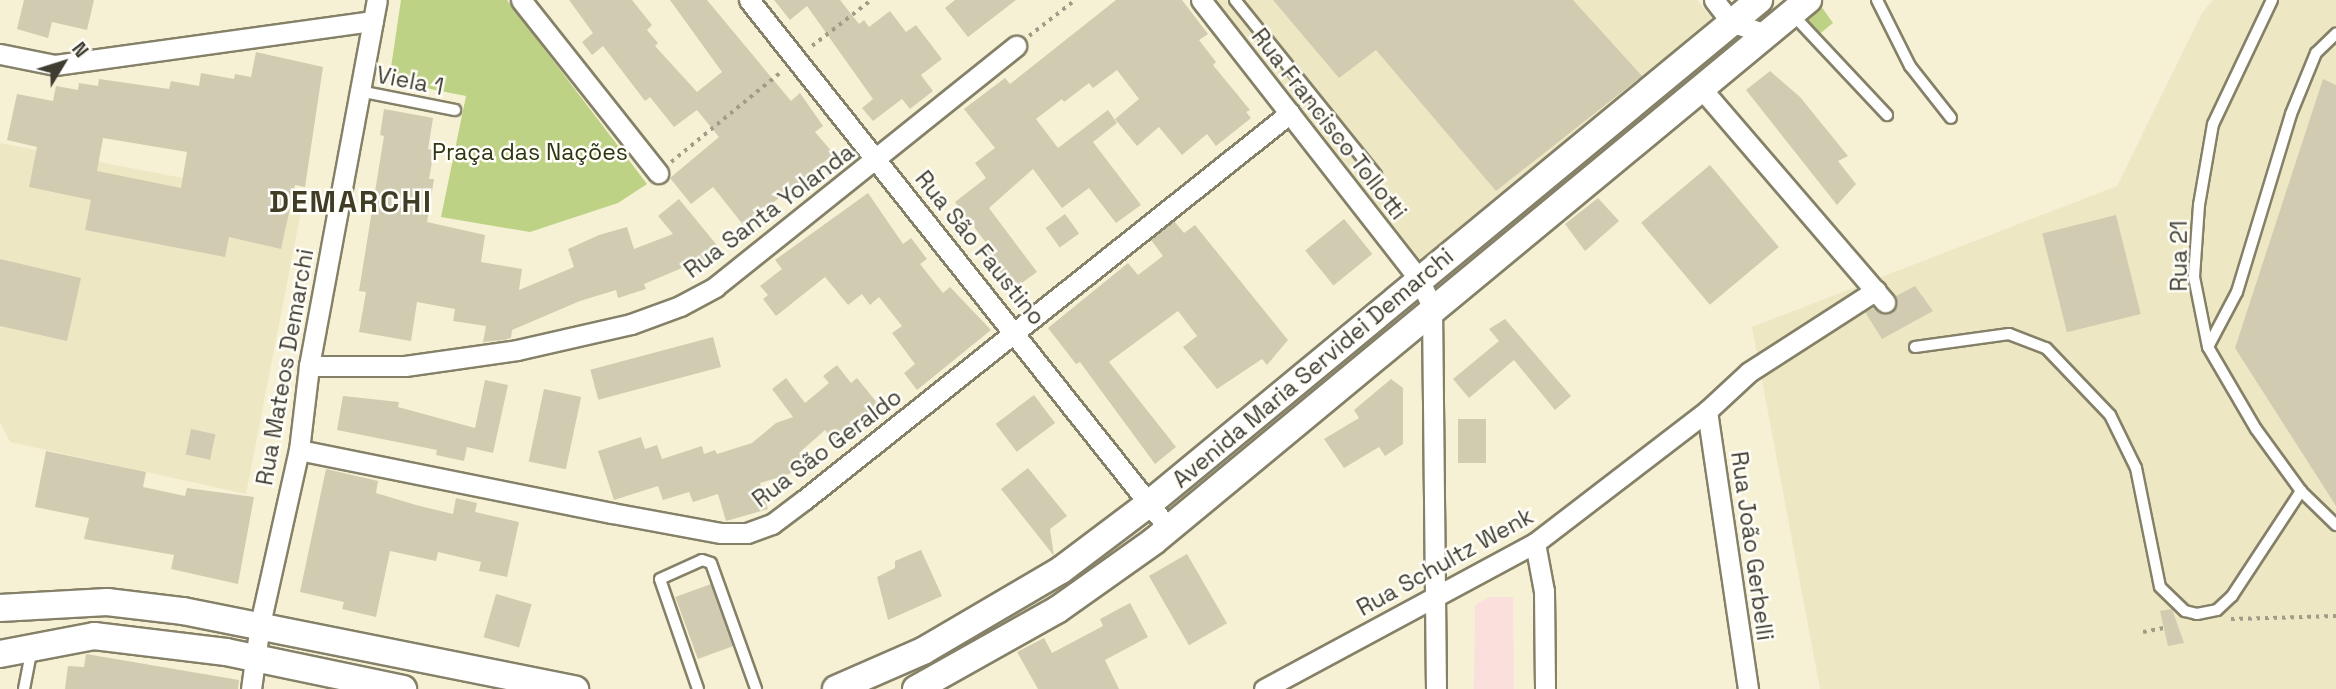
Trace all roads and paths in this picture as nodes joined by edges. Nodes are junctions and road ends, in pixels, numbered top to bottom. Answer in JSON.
{"nodes":[{"id":1,"x":377,"y":0,"type":"edge"},
{"id":2,"x":521,"y":0,"type":"edge"},
{"id":3,"x":749,"y":0,"type":"edge"},
{"id":4,"x":871,"y":0,"type":"edge"},
{"id":5,"x":1074,"y":0,"type":"edge"},
{"id":6,"x":1201,"y":0,"type":"edge"},
{"id":7,"x":1235,"y":0,"type":"edge"},
{"id":8,"x":1714,"y":0,"type":"edge"},
{"id":9,"x":1759,"y":0,"type":"edge"},
{"id":10,"x":1877,"y":0,"type":"edge"},
{"id":11,"x":2272,"y":0,"type":"edge"},
{"id":12,"x":1800,"y":6,"type":"edge"},
{"id":13,"x":373,"y":21,"type":"junction"},
{"id":14,"x":1731,"y":22,"type":"junction"},
{"id":15,"x":1765,"y":34,"type":"junction"},
{"id":16,"x":2336,"y":34,"type":"edge"},
{"id":17,"x":1016,"y":46,"type":"joint"},
{"id":18,"x":0,"y":54,"type":"edge"},
{"id":19,"x":796,"y":59,"type":"junction"},
{"id":20,"x":1700,"y":86,"type":"junction"},
{"id":21,"x":359,"y":91,"type":"junction"},
{"id":22,"x":455,"y":110,"type":"dead end"},
{"id":23,"x":1290,"y":113,"type":"junction"},
{"id":24,"x":1887,"y":115,"type":"dead end"},
{"id":25,"x":1951,"y":118,"type":"dead end"},
{"id":26,"x":878,"y":160,"type":"junction"},
{"id":27,"x":658,"y":173,"type":"joint"},
{"id":28,"x":1376,"y":175,"type":"dead end"},
{"id":29,"x":1419,"y":279,"type":"junction"},
{"id":30,"x":1432,"y":307,"type":"junction"},
{"id":31,"x":1017,"y":332,"type":"junction"},
{"id":32,"x":1915,"y":347,"type":"dead end"},
{"id":33,"x":2208,"y":347,"type":"junction"},
{"id":34,"x":309,"y":366,"type":"junction"},
{"id":35,"x":1707,"y":411,"type":"junction"},
{"id":36,"x":299,"y":450,"type":"junction"},
{"id":37,"x":2301,"y":491,"type":"junction"},
{"id":38,"x":1150,"y":503,"type":"junction"},
{"id":39,"x":2336,"y":525,"type":"edge"},
{"id":40,"x":1170,"y":529,"type":"junction"},
{"id":41,"x":1535,"y":543,"type":"junction"},
{"id":42,"x":1437,"y":595,"type":"junction"},
{"id":43,"x":0,"y":608,"type":"edge"},
{"id":44,"x":2336,"y":616,"type":"edge"},
{"id":45,"x":2221,"y":620,"type":"dead end"},
{"id":46,"x":260,"y":624,"type":"junction"},
{"id":47,"x":2164,"y":628,"type":"dead end"},
{"id":48,"x":2143,"y":632,"type":"dead end"},
{"id":49,"x":32,"y":646,"type":"junction"},
{"id":50,"x":0,"y":654,"type":"edge"},
{"id":51,"x":256,"y":658,"type":"junction"},
{"id":52,"x":389,"y":687,"type":"edge"},
{"id":53,"x":24,"y":689,"type":"edge"},
{"id":54,"x":251,"y":689,"type":"edge"},
{"id":55,"x":575,"y":689,"type":"edge"},
{"id":56,"x":698,"y":689,"type":"edge"},
{"id":57,"x":755,"y":689,"type":"edge"},
{"id":58,"x":836,"y":689,"type":"edge"},
{"id":59,"x":916,"y":689,"type":"edge"},
{"id":60,"x":1264,"y":689,"type":"edge"},
{"id":61,"x":1436,"y":689,"type":"edge"},
{"id":62,"x":1545,"y":689,"type":"edge"},
{"id":63,"x":1748,"y":689,"type":"edge"}],
"edges":[{"from":1,"to":13,"type":"street","name":"Rua Mateos Demarchi"},
{"from":2,"to":27,"type":"street"},
{"from":3,"to":19,"type":"street","name":"Rua São Faustino"},
{"from":4,"to":19,"type":"path"},
{"from":5,"to":17,"type":"path"},
{"from":6,"to":23,"type":"street","name":"Rua Francisco Tollotti"},
{"from":7,"to":28,"type":"lane"},
{"from":8,"to":14,"type":"street"},
{"from":9,"to":14,"type":"main road","name":"Avenida Maria Servidei Demarchi"},
{"from":10,"to":25,"type":"lane"},
{"from":11,"to":33,"type":"lane","name":"Rua 21"},
{"from":12,"to":15,"type":"main road","name":"Avenida Maria Servidei Demarchi"},
{"from":12,"to":24,"type":"lane"},
{"from":13,"to":18,"type":"street"},
{"from":13,"to":21,"type":"street","name":"Rua Mateos Demarchi"},
{"from":14,"to":15,"type":"street"},
{"from":14,"to":29,"type":"main road","name":"Avenida Maria Servidei Demarchi"},
{"from":15,"to":20,"type":"main road","name":"Avenida Maria Servidei Demarchi"},
{"from":16,"to":33,"type":"lane"},
{"from":17,"to":26,"type":"street","name":"Rua Santa Yolanda"},
{"from":19,"to":26,"type":"street","name":"Rua São Faustino"},
{"from":19,"to":27,"type":"path"},
{"from":20,"to":30,"type":"main road","name":"Avenida Maria Servidei Demarchi"},
{"from":20,"to":35,"type":"street","name":"Rua Schultz Wenk"},
{"from":21,"to":22,"type":"lane","name":"Viela 1"},
{"from":21,"to":34,"type":"street","name":"Rua Mateos Demarchi"},
{"from":23,"to":29,"type":"street","name":"Rua Francisco Tollotti"},
{"from":23,"to":31,"type":"street","name":"Rua São Geraldo"},
{"from":26,"to":31,"type":"street","name":"Rua São Faustino"},
{"from":26,"to":34,"type":"street","name":"Rua Santa Yolanda"},
{"from":29,"to":30,"type":"street","name":"Rua Francisco Tollotti"},
{"from":29,"to":38,"type":"main road","name":"Avenida Maria Servidei Demarchi"},
{"from":30,"to":40,"type":"main road","name":"Avenida Maria Servidei Demarchi"},
{"from":30,"to":42,"type":"street"},
{"from":31,"to":36,"type":"street","name":"Rua São Geraldo"},
{"from":31,"to":38,"type":"street","name":"Rua São Faustino"},
{"from":32,"to":37,"type":"lane"},
{"from":33,"to":37,"type":"lane","name":"Rua 21"},
{"from":34,"to":36,"type":"street","name":"Rua Mateos Demarchi"},
{"from":35,"to":41,"type":"street","name":"Rua Schultz Wenk"},
{"from":35,"to":63,"type":"street","name":"Rua João Gerbelli"},
{"from":36,"to":46,"type":"street","name":"Rua Mateos Demarchi"},
{"from":37,"to":39,"type":"lane","name":"Rua 21"},
{"from":38,"to":40,"type":"street","name":"Rua São Faustino"},
{"from":38,"to":58,"type":"main road","name":"Avenida Maria Servidei Demarchi"},
{"from":40,"to":59,"type":"main road","name":"Avenida Maria Servidei Demarchi"},
{"from":41,"to":42,"type":"street","name":"Rua Schultz Wenk"},
{"from":41,"to":62,"type":"street"},
{"from":42,"to":60,"type":"street","name":"Rua Schultz Wenk"},
{"from":42,"to":61,"type":"street"},
{"from":43,"to":46,"type":"main road"},
{"from":44,"to":45,"type":"path"},
{"from":46,"to":51,"type":"street","name":"Rua Mateos Demarchi"},
{"from":46,"to":55,"type":"main road"},
{"from":47,"to":48,"type":"path"},
{"from":49,"to":50,"type":"main road"},
{"from":49,"to":51,"type":"main road"},
{"from":49,"to":53,"type":"lane"},
{"from":51,"to":52,"type":"main road"},
{"from":51,"to":54,"type":"street","name":"Rua Mateos Demarchi"},
{"from":56,"to":57,"type":"lane"}]}
